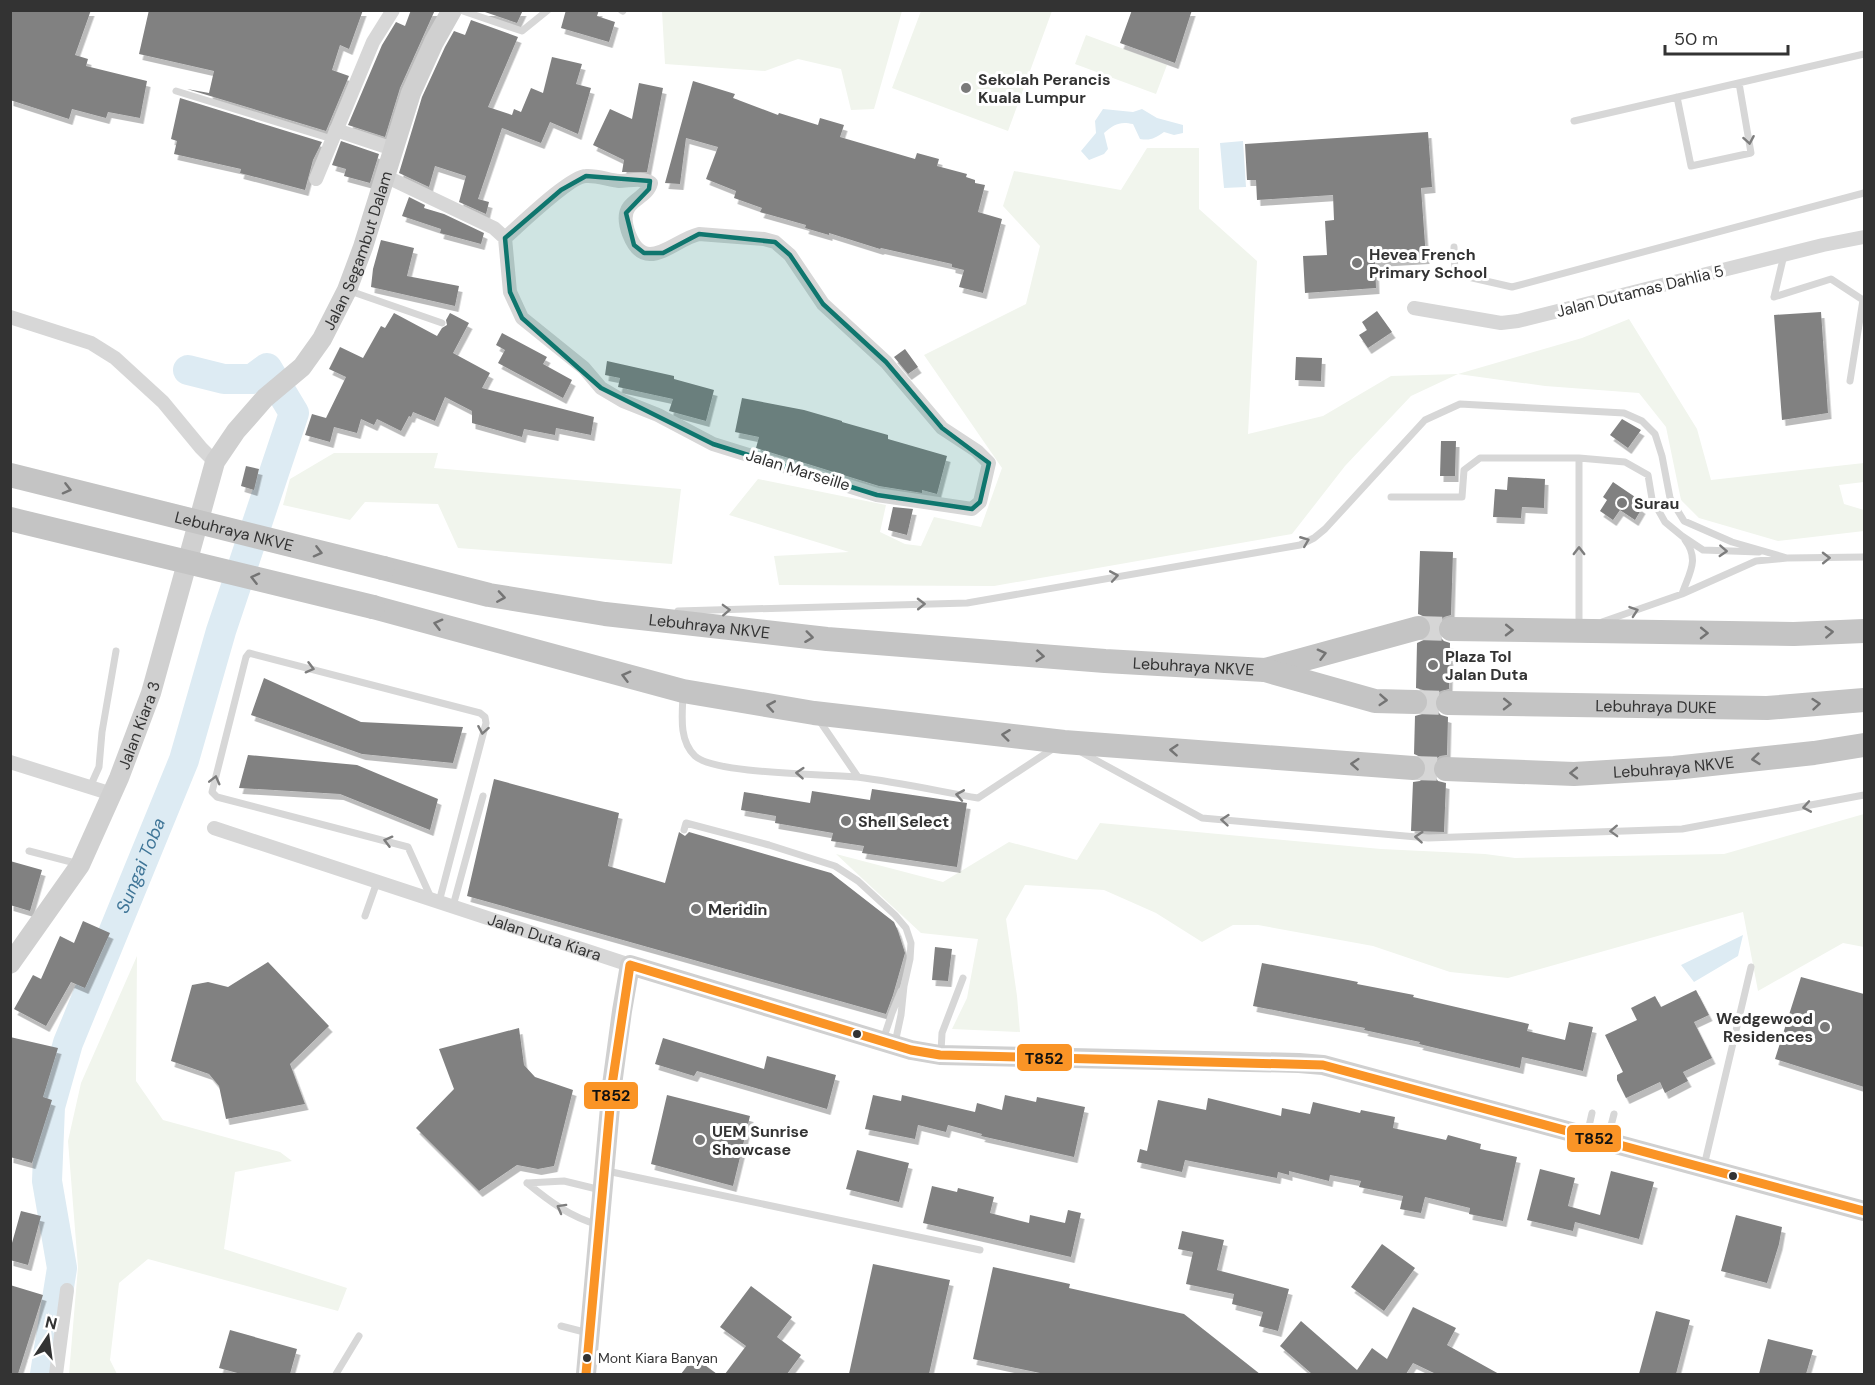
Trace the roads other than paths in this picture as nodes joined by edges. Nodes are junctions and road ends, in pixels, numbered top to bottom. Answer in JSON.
{"nodes":[{"id":1,"x":393,"y":10,"type":"edge"},
{"id":2,"x":453,"y":10,"type":"edge"},
{"id":3,"x":460,"y":10,"type":"edge"},
{"id":4,"x":548,"y":10,"type":"edge"},
{"id":5,"x":1864,"y":54,"type":"edge"},
{"id":6,"x":1739,"y":83,"type":"junction"},
{"id":7,"x":176,"y":91,"type":"dead end"},
{"id":8,"x":1677,"y":97,"type":"junction"},
{"id":9,"x":1574,"y":121,"type":"dead end"},
{"id":10,"x":334,"y":134,"type":"junction"},
{"id":11,"x":393,"y":149,"type":"junction"},
{"id":12,"x":385,"y":176,"type":"junction"},
{"id":13,"x":316,"y":179,"type":"dead end"},
{"id":14,"x":1864,"y":193,"type":"edge"},
{"id":15,"x":1864,"y":237,"type":"edge"},
{"id":16,"x":505,"y":238,"type":"junction"},
{"id":17,"x":1454,"y":247,"type":"dead end"},
{"id":18,"x":1784,"y":255,"type":"junction"},
{"id":19,"x":347,"y":290,"type":"junction"},
{"id":20,"x":1414,"y":308,"type":"dead end"},
{"id":21,"x":10,"y":317,"type":"edge"},
{"id":22,"x":442,"y":323,"type":"dead end"},
{"id":23,"x":1850,"y":381,"type":"dead end"},
{"id":24,"x":1579,"y":458,"type":"junction"},
{"id":25,"x":215,"y":462,"type":"junction"},
{"id":26,"x":10,"y":475,"type":"edge"},
{"id":27,"x":1390,"y":497,"type":"dead end"},
{"id":28,"x":10,"y":519,"type":"edge"},
{"id":29,"x":1682,"y":536,"type":"junction"},
{"id":30,"x":1769,"y":553,"type":"junction"},
{"id":31,"x":1864,"y":557,"type":"edge"},
{"id":32,"x":1787,"y":558,"type":"junction"},
{"id":33,"x":1682,"y":594,"type":"junction"},
{"id":34,"x":605,"y":614,"type":"junction"},
{"id":35,"x":1418,"y":628,"type":"tunnel mouth"},
{"id":36,"x":1451,"y":629,"type":"tunnel mouth"},
{"id":37,"x":1579,"y":631,"type":"junction"},
{"id":38,"x":1864,"y":631,"type":"edge"},
{"id":39,"x":116,"y":651,"type":"dead end"},
{"id":40,"x":1265,"y":670,"type":"junction"},
{"id":41,"x":683,"y":691,"type":"junction"},
{"id":42,"x":1864,"y":700,"type":"edge"},
{"id":43,"x":1415,"y":702,"type":"tunnel mouth"},
{"id":44,"x":1448,"y":703,"type":"tunnel mouth"},
{"id":45,"x":814,"y":713,"type":"junction"},
{"id":46,"x":1064,"y":742,"type":"junction"},
{"id":47,"x":1864,"y":745,"type":"edge"},
{"id":48,"x":10,"y":762,"type":"edge"},
{"id":49,"x":1413,"y":768,"type":"tunnel mouth"},
{"id":50,"x":1446,"y":769,"type":"tunnel mouth"},
{"id":51,"x":858,"y":777,"type":"junction"},
{"id":52,"x":90,"y":787,"type":"junction"},
{"id":53,"x":112,"y":794,"type":"junction"},
{"id":54,"x":1864,"y":795,"type":"edge"},
{"id":55,"x":483,"y":796,"type":"dead end"},
{"id":56,"x":214,"y":828,"type":"dead end"},
{"id":57,"x":684,"y":830,"type":"dead end"},
{"id":58,"x":29,"y":852,"type":"dead end"},
{"id":59,"x":80,"y":864,"type":"junction"},
{"id":60,"x":377,"y":882,"type":"junction"},
{"id":61,"x":436,"y":901,"type":"junction"},
{"id":62,"x":453,"y":906,"type":"junction"},
{"id":63,"x":365,"y":916,"type":"dead end"},
{"id":64,"x":906,"y":928,"type":"junction"},
{"id":65,"x":898,"y":931,"type":"dead end"},
{"id":66,"x":10,"y":964,"type":"edge"},
{"id":67,"x":630,"y":965,"type":"junction"},
{"id":68,"x":1751,"y":967,"type":"dead end"},
{"id":69,"x":963,"y":978,"type":"dead end"},
{"id":70,"x":904,"y":986,"type":"junction"},
{"id":71,"x":889,"y":1043,"type":"junction"},
{"id":72,"x":940,"y":1055,"type":"junction"},
{"id":73,"x":1592,"y":1113,"type":"dead end"},
{"id":74,"x":1614,"y":1114,"type":"dead end"},
{"id":75,"x":1587,"y":1138,"type":"junction"},
{"id":76,"x":1606,"y":1143,"type":"junction"},
{"id":77,"x":1704,"y":1168,"type":"junction"},
{"id":78,"x":604,"y":1180,"type":"junction"},
{"id":79,"x":1864,"y":1211,"type":"edge"},
{"id":80,"x":600,"y":1225,"type":"junction"},
{"id":81,"x":980,"y":1250,"type":"dead end"},
{"id":82,"x":67,"y":1290,"type":"dead end"},
{"id":83,"x":561,"y":1326,"type":"dead end"},
{"id":84,"x":589,"y":1334,"type":"junction"},
{"id":85,"x":359,"y":1336,"type":"dead end"},
{"id":86,"x":56,"y":1374,"type":"edge"},
{"id":87,"x":336,"y":1374,"type":"edge"},
{"id":88,"x":586,"y":1374,"type":"edge"}],
"edges":[{"from":1,"to":10,"type":"street"},
{"from":2,"to":11,"type":"main road","name":"Jalan Segambut Dalam"},
{"from":3,"to":4,"type":"lane"},
{"from":5,"to":6,"type":"lane"},
{"from":6,"to":8,"type":"lane"},
{"from":6,"to":8,"type":"lane","one_way":true},
{"from":7,"to":10,"type":"lane"},
{"from":8,"to":9,"type":"lane"},
{"from":10,"to":11,"type":"street"},
{"from":10,"to":13,"type":"street"},
{"from":11,"to":12,"type":"main road","name":"Jalan Segambut Dalam"},
{"from":12,"to":16,"type":"street"},
{"from":12,"to":19,"type":"main road","name":"Jalan Segambut Dalam"},
{"from":14,"to":17,"type":"lane"},
{"from":15,"to":18,"type":"street","name":"Jalan Dutamas Dahlia 5"},
{"from":16,"to":16,"type":"street","name":"Jalan Marseille"},
{"from":18,"to":20,"type":"street","name":"Jalan Dutamas Dahlia 5"},
{"from":18,"to":23,"type":"lane"},
{"from":19,"to":22,"type":"lane"},
{"from":19,"to":25,"type":"main road","name":"Jalan Segambut Dalam"},
{"from":21,"to":25,"type":"street"},
{"from":24,"to":27,"type":"lane"},
{"from":24,"to":29,"type":"lane"},
{"from":37,"to":24,"type":"lane","one_way":true},
{"from":25,"to":53,"type":"main road","name":"Jalan Kiara 3"},
{"from":26,"to":34,"type":"highway","name":"Lebuhraya NKVE","one_way":true,"bridge":true},
{"from":41,"to":28,"type":"highway","one_way":true,"bridge":true},
{"from":29,"to":30,"type":"lane","one_way":true},
{"from":29,"to":33,"type":"lane"},
{"from":30,"to":32,"type":"lane"},
{"from":34,"to":30,"type":"lane","one_way":true},
{"from":32,"to":31,"type":"lane","one_way":true},
{"from":32,"to":33,"type":"lane"},
{"from":37,"to":33,"type":"lane","one_way":true},
{"from":34,"to":40,"type":"highway","name":"Lebuhraya NKVE","one_way":true},
{"from":40,"to":35,"type":"highway","name":"Lebuhraya NKVE","one_way":true},
{"from":36,"to":37,"type":"highway","one_way":true},
{"from":37,"to":38,"type":"highway","one_way":true},
{"from":39,"to":52,"type":"lane"},
{"from":40,"to":43,"type":"highway","one_way":true},
{"from":45,"to":41,"type":"highway","one_way":true},
{"from":51,"to":41,"type":"lane","one_way":true},
{"from":44,"to":42,"type":"highway","name":"Lebuhraya DUKE","one_way":true},
{"from":46,"to":45,"type":"highway","one_way":true},
{"from":45,"to":51,"type":"lane"},
{"from":49,"to":46,"type":"highway","one_way":true},
{"from":46,"to":51,"type":"lane","one_way":true},
{"from":54,"to":46,"type":"lane","one_way":true},
{"from":47,"to":50,"type":"highway","name":"Lebuhraya NKVE","one_way":true},
{"from":48,"to":52,"type":"street"},
{"from":52,"to":53,"type":"street"},
{"from":53,"to":59,"type":"main road","name":"Jalan Kiara 3"},
{"from":55,"to":62,"type":"lane"},
{"from":56,"to":60,"type":"street","name":"Jalan Duta Kiara"},
{"from":57,"to":64,"type":"lane"},
{"from":58,"to":59,"type":"lane"},
{"from":59,"to":66,"type":"main road","name":"Jalan Kiara 3"},
{"from":60,"to":61,"type":"street","name":"Jalan Duta Kiara"},
{"from":60,"to":63,"type":"lane"},
{"from":61,"to":61,"type":"lane","one_way":true},
{"from":61,"to":62,"type":"street","name":"Jalan Duta Kiara"},
{"from":62,"to":67,"type":"street","name":"Jalan Duta Kiara"},
{"from":64,"to":65,"type":"lane"},
{"from":64,"to":70,"type":"lane"},
{"from":67,"to":71,"type":"main road","name":"Jalan Duta Kiara"},
{"from":67,"to":78,"type":"main road"},
{"from":68,"to":77,"type":"lane"},
{"from":69,"to":72,"type":"lane"},
{"from":70,"to":71,"type":"lane"},
{"from":70,"to":71,"type":"lane"},
{"from":71,"to":72,"type":"main road","name":"Jalan Duta Kiara"},
{"from":72,"to":75,"type":"main road","name":"Jalan Duta Kiara"},
{"from":73,"to":75,"type":"lane"},
{"from":74,"to":76,"type":"lane"},
{"from":75,"to":76,"type":"main road","name":"Jalan Duta Kiara"},
{"from":76,"to":77,"type":"main road","name":"Jalan Duta Kiara"},
{"from":77,"to":79,"type":"main road","name":"Jalan Duta Kiara"},
{"from":78,"to":80,"type":"main road"},
{"from":80,"to":78,"type":"lane","one_way":true},
{"from":78,"to":81,"type":"lane"},
{"from":80,"to":84,"type":"main road"},
{"from":82,"to":86,"type":"street"},
{"from":83,"to":84,"type":"lane"},
{"from":84,"to":88,"type":"main road"},
{"from":85,"to":87,"type":"lane"}]}
